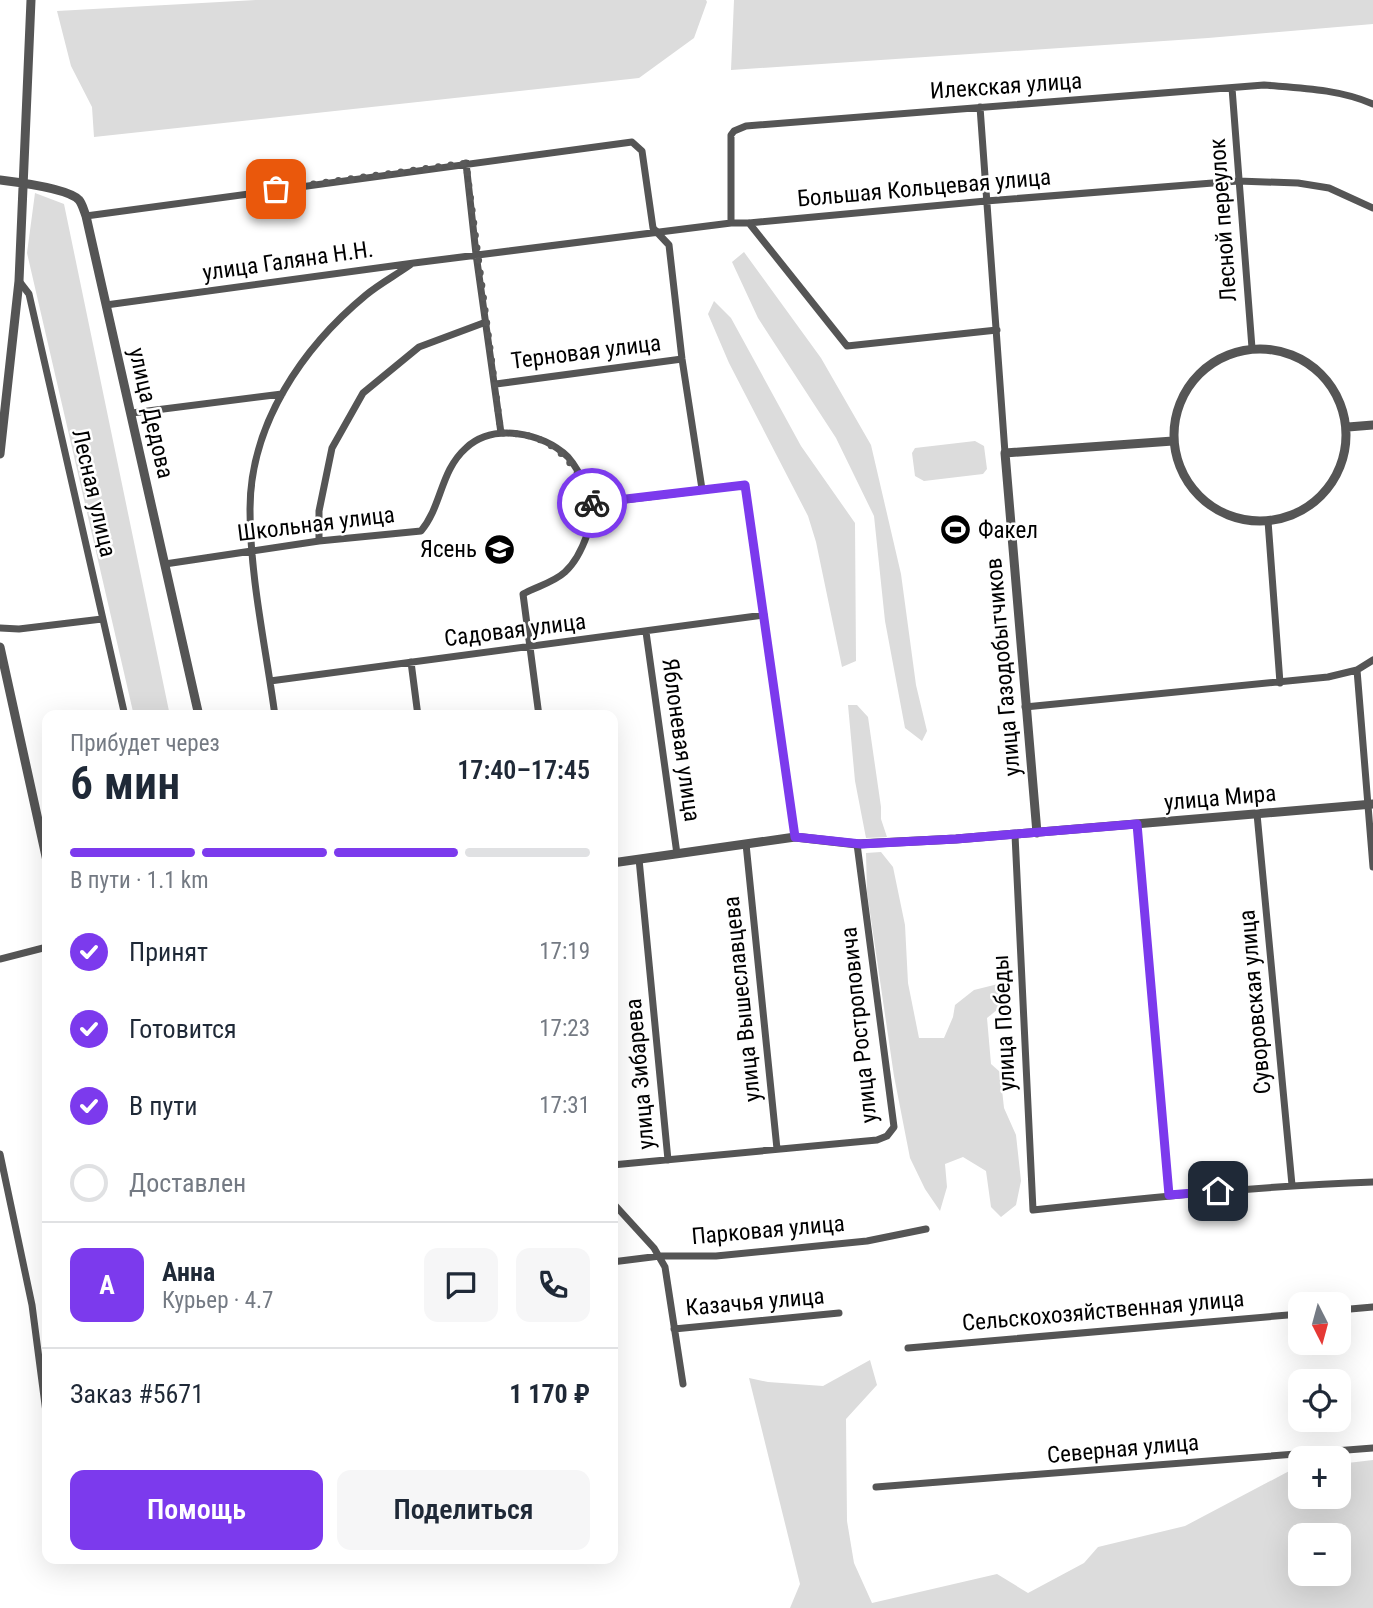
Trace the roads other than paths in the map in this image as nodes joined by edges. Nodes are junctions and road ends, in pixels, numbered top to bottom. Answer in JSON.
{"nodes":[{"id":1,"x":31,"y":0,"type":"edge"},
{"id":2,"x":1232,"y":88,"type":"junction"},
{"id":3,"x":1373,"y":104,"type":"edge"},
{"id":4,"x":980,"y":107,"type":"junction"},
{"id":5,"x":466,"y":163,"type":"junction"},
{"id":6,"x":0,"y":180,"type":"edge"},
{"id":7,"x":1238,"y":181,"type":"junction"},
{"id":8,"x":25,"y":183,"type":"junction"},
{"id":9,"x":986,"y":201,"type":"junction"},
{"id":10,"x":1373,"y":208,"type":"edge"},
{"id":11,"x":86,"y":216,"type":"junction"},
{"id":12,"x":730,"y":223,"type":"junction"},
{"id":13,"x":749,"y":223,"type":"junction"},
{"id":14,"x":659,"y":233,"type":"junction"},
{"id":15,"x":476,"y":254,"type":"junction"},
{"id":16,"x":414,"y":262,"type":"junction"},
{"id":17,"x":19,"y":281,"type":"junction"},
{"id":18,"x":106,"y":305,"type":"junction"},
{"id":19,"x":486,"y":322,"type":"junction"},
{"id":20,"x":997,"y":330,"type":"junction"},
{"id":21,"x":1252,"y":348,"type":"junction"},
{"id":22,"x":682,"y":359,"type":"junction"},
{"id":23,"x":496,"y":384,"type":"junction"},
{"id":24,"x":282,"y":394,"type":"junction"},
{"id":25,"x":132,"y":413,"type":"junction"},
{"id":26,"x":1373,"y":425,"type":"edge"},
{"id":27,"x":1348,"y":427,"type":"junction"},
{"id":28,"x":501,"y":433,"type":"junction"},
{"id":29,"x":1173,"y":441,"type":"junction"},
{"id":30,"x":0,"y":448,"type":"edge"},
{"id":31,"x":1005,"y":453,"type":"junction"},
{"id":32,"x":0,"y":454,"type":"edge"},
{"id":33,"x":702,"y":489,"type":"junction"},
{"id":34,"x":592,"y":504,"type":"junction"},
{"id":35,"x":1268,"y":521,"type":"junction"},
{"id":36,"x":319,"y":541,"type":"junction"},
{"id":37,"x":253,"y":551,"type":"junction"},
{"id":38,"x":165,"y":564,"type":"junction"},
{"id":39,"x":764,"y":615,"type":"junction"},
{"id":40,"x":102,"y":619,"type":"junction"},
{"id":41,"x":0,"y":628,"type":"edge"},
{"id":42,"x":646,"y":632,"type":"junction"},
{"id":43,"x":0,"y":647,"type":"edge"},
{"id":44,"x":529,"y":648,"type":"junction"},
{"id":45,"x":1373,"y":660,"type":"edge"},
{"id":46,"x":411,"y":662,"type":"junction"},
{"id":47,"x":1357,"y":670,"type":"junction"},
{"id":48,"x":270,"y":681,"type":"junction"},
{"id":49,"x":1280,"y":683,"type":"junction"},
{"id":50,"x":1025,"y":707,"type":"junction"},
{"id":51,"x":124,"y":710,"type":"edge"},
{"id":52,"x":199,"y":710,"type":"edge"},
{"id":53,"x":274,"y":710,"type":"edge"},
{"id":54,"x":417,"y":710,"type":"edge"},
{"id":55,"x":537,"y":710,"type":"edge"},
{"id":56,"x":1370,"y":804,"type":"edge"},
{"id":57,"x":1256,"y":814,"type":"junction"},
{"id":58,"x":1137,"y":824,"type":"junction"},
{"id":59,"x":1037,"y":832,"type":"junction"},
{"id":60,"x":1014,"y":835,"type":"junction"},
{"id":61,"x":42,"y":837,"type":"edge"},
{"id":62,"x":795,"y":837,"type":"junction"},
{"id":63,"x":746,"y":844,"type":"junction"},
{"id":64,"x":859,"y":844,"type":"junction"},
{"id":65,"x":677,"y":854,"type":"junction"},
{"id":66,"x":639,"y":859,"type":"junction"},
{"id":67,"x":618,"y":862,"type":"edge"},
{"id":68,"x":1373,"y":867,"type":"edge"},
{"id":69,"x":42,"y":948,"type":"edge"},
{"id":70,"x":0,"y":959,"type":"edge"},
{"id":71,"x":777,"y":1149,"type":"junction"},
{"id":72,"x":0,"y":1154,"type":"edge"},
{"id":73,"x":668,"y":1160,"type":"junction"},
{"id":74,"x":618,"y":1164,"type":"edge"},
{"id":75,"x":1373,"y":1182,"type":"edge"},
{"id":76,"x":1292,"y":1185,"type":"junction"},
{"id":77,"x":1169,"y":1195,"type":"junction"},
{"id":78,"x":618,"y":1209,"type":"edge"},
{"id":79,"x":926,"y":1229,"type":"dead end"},
{"id":80,"x":660,"y":1256,"type":"junction"},
{"id":81,"x":618,"y":1261,"type":"edge"},
{"id":82,"x":1373,"y":1307,"type":"edge"},
{"id":83,"x":1351,"y":1309,"type":"edge"},
{"id":84,"x":839,"y":1313,"type":"dead end"},
{"id":85,"x":1288,"y":1315,"type":"edge"},
{"id":86,"x":674,"y":1329,"type":"junction"},
{"id":87,"x":908,"y":1348,"type":"dead end"},
{"id":88,"x":683,"y":1384,"type":"dead end"},
{"id":89,"x":42,"y":1386,"type":"edge"},
{"id":90,"x":1373,"y":1448,"type":"edge"},
{"id":91,"x":876,"y":1487,"type":"dead end"}],
"edges":[{"from":1,"to":8,"type":"street"},
{"from":2,"to":3,"type":"street","name":"Илекская улица"},
{"from":2,"to":4,"type":"street","name":"Илекская улица"},
{"from":2,"to":7,"type":"street","name":"Лесной переулок"},
{"from":4,"to":9,"type":"street","name":"улица Газодобытчиков"},
{"from":4,"to":12,"type":"street","name":"Илекская улица"},
{"from":5,"to":11,"type":"street"},
{"from":5,"to":14,"type":"street"},
{"from":5,"to":15,"type":"street"},
{"from":6,"to":8,"type":"street"},
{"from":7,"to":9,"type":"street","name":"Большая Кольцевая улица"},
{"from":7,"to":10,"type":"street","name":"Большая Кольцевая улица"},
{"from":7,"to":21,"type":"street","name":"Лесной переулок"},
{"from":8,"to":11,"type":"street"},
{"from":8,"to":17,"type":"street"},
{"from":9,"to":13,"type":"street","name":"Большая Кольцевая улица"},
{"from":9,"to":20,"type":"street","name":"улица Газодобытчиков"},
{"from":11,"to":18,"type":"street","name":"улица Дедова"},
{"from":12,"to":13,"type":"street","name":"Большая Кольцевая улица"},
{"from":12,"to":14,"type":"street","name":"Большая Кольцевая улица"},
{"from":13,"to":20,"type":"street"},
{"from":14,"to":15,"type":"street","name":"Большая Кольцевая улица"},
{"from":14,"to":22,"type":"street"},
{"from":15,"to":16,"type":"street","name":"улица Галяна Н.Н."},
{"from":15,"to":19,"type":"street"},
{"from":16,"to":18,"type":"street","name":"улица Галяна Н.Н."},
{"from":16,"to":24,"type":"street"},
{"from":17,"to":30,"type":"street"},
{"from":17,"to":40,"type":"street","name":"Лесная улица"},
{"from":18,"to":25,"type":"street","name":"улица Дедова"},
{"from":19,"to":23,"type":"street"},
{"from":19,"to":36,"type":"street"},
{"from":20,"to":31,"type":"street","name":"улица Газодобытчиков"},
{"from":21,"to":27,"type":"street"},
{"from":21,"to":29,"type":"street"},
{"from":22,"to":23,"type":"street","name":"Терновая улица"},
{"from":22,"to":33,"type":"street"},
{"from":23,"to":28,"type":"street"},
{"from":24,"to":25,"type":"street"},
{"from":24,"to":37,"type":"street"},
{"from":25,"to":38,"type":"street","name":"улица Дедова"},
{"from":26,"to":27,"type":"street"},
{"from":27,"to":35,"type":"street"},
{"from":28,"to":34,"type":"street"},
{"from":28,"to":36,"type":"street","name":"Школьная улица"},
{"from":29,"to":31,"type":"street"},
{"from":29,"to":35,"type":"street"},
{"from":30,"to":32,"type":"street"},
{"from":31,"to":50,"type":"street","name":"улица Газодобытчиков"},
{"from":33,"to":34,"type":"street"},
{"from":33,"to":39,"type":"street"},
{"from":34,"to":44,"type":"street"},
{"from":35,"to":49,"type":"street"},
{"from":36,"to":37,"type":"street","name":"Школьная улица"},
{"from":37,"to":38,"type":"street","name":"Школьная улица"},
{"from":37,"to":48,"type":"street"},
{"from":38,"to":52,"type":"street","name":"улица Дедова"},
{"from":39,"to":42,"type":"street","name":"Садовая улица"},
{"from":39,"to":62,"type":"street"},
{"from":40,"to":41,"type":"street"},
{"from":40,"to":51,"type":"street","name":"Лесная улица"},
{"from":42,"to":44,"type":"street","name":"Садовая улица"},
{"from":42,"to":65,"type":"street","name":"Яблоневая улица"},
{"from":43,"to":61,"type":"street"},
{"from":44,"to":46,"type":"street","name":"Садовая улица"},
{"from":44,"to":55,"type":"street"},
{"from":45,"to":47,"type":"street"},
{"from":46,"to":48,"type":"street","name":"Садовая улица"},
{"from":46,"to":54,"type":"street"},
{"from":47,"to":49,"type":"street"},
{"from":47,"to":56,"type":"street"},
{"from":48,"to":53,"type":"street"},
{"from":49,"to":50,"type":"street"},
{"from":50,"to":59,"type":"street","name":"улица Газодобытчиков"},
{"from":56,"to":57,"type":"street","name":"улица Мира"},
{"from":56,"to":68,"type":"street"},
{"from":57,"to":58,"type":"street","name":"улица Мира"},
{"from":57,"to":76,"type":"street","name":"Суворовская улица"},
{"from":58,"to":59,"type":"street","name":"улица Мира"},
{"from":58,"to":77,"type":"street"},
{"from":59,"to":60,"type":"street","name":"улица Мира"},
{"from":60,"to":64,"type":"street","name":"улица Мира"},
{"from":60,"to":77,"type":"street","name":"улица Победы"},
{"from":62,"to":63,"type":"street","name":"улица Мира"},
{"from":62,"to":64,"type":"street","name":"улица Мира"},
{"from":63,"to":65,"type":"street","name":"улица Мира"},
{"from":63,"to":71,"type":"street","name":"улица Вышеславцева"},
{"from":64,"to":71,"type":"street","name":"улица Ростроповича"},
{"from":65,"to":66,"type":"street","name":"улица Мира"},
{"from":66,"to":67,"type":"street","name":"улица Мира"},
{"from":66,"to":73,"type":"street","name":"улица Зибарева"},
{"from":69,"to":70,"type":"street"},
{"from":71,"to":73,"type":"street","name":"улица Ростроповича"},
{"from":72,"to":89,"type":"street"},
{"from":73,"to":74,"type":"street","name":"улица Ростроповича"},
{"from":75,"to":76,"type":"street"},
{"from":76,"to":77,"type":"street"},
{"from":78,"to":80,"type":"street"},
{"from":79,"to":80,"type":"street","name":"Парковая улица"},
{"from":80,"to":81,"type":"street","name":"Парковая улица"},
{"from":80,"to":86,"type":"street"},
{"from":82,"to":83,"type":"street"},
{"from":84,"to":86,"type":"street","name":"Казачья улица"},
{"from":85,"to":87,"type":"street","name":"Сельскохозяйственная улица"},
{"from":86,"to":88,"type":"street"},
{"from":90,"to":91,"type":"street","name":"Северная улица"}]}
